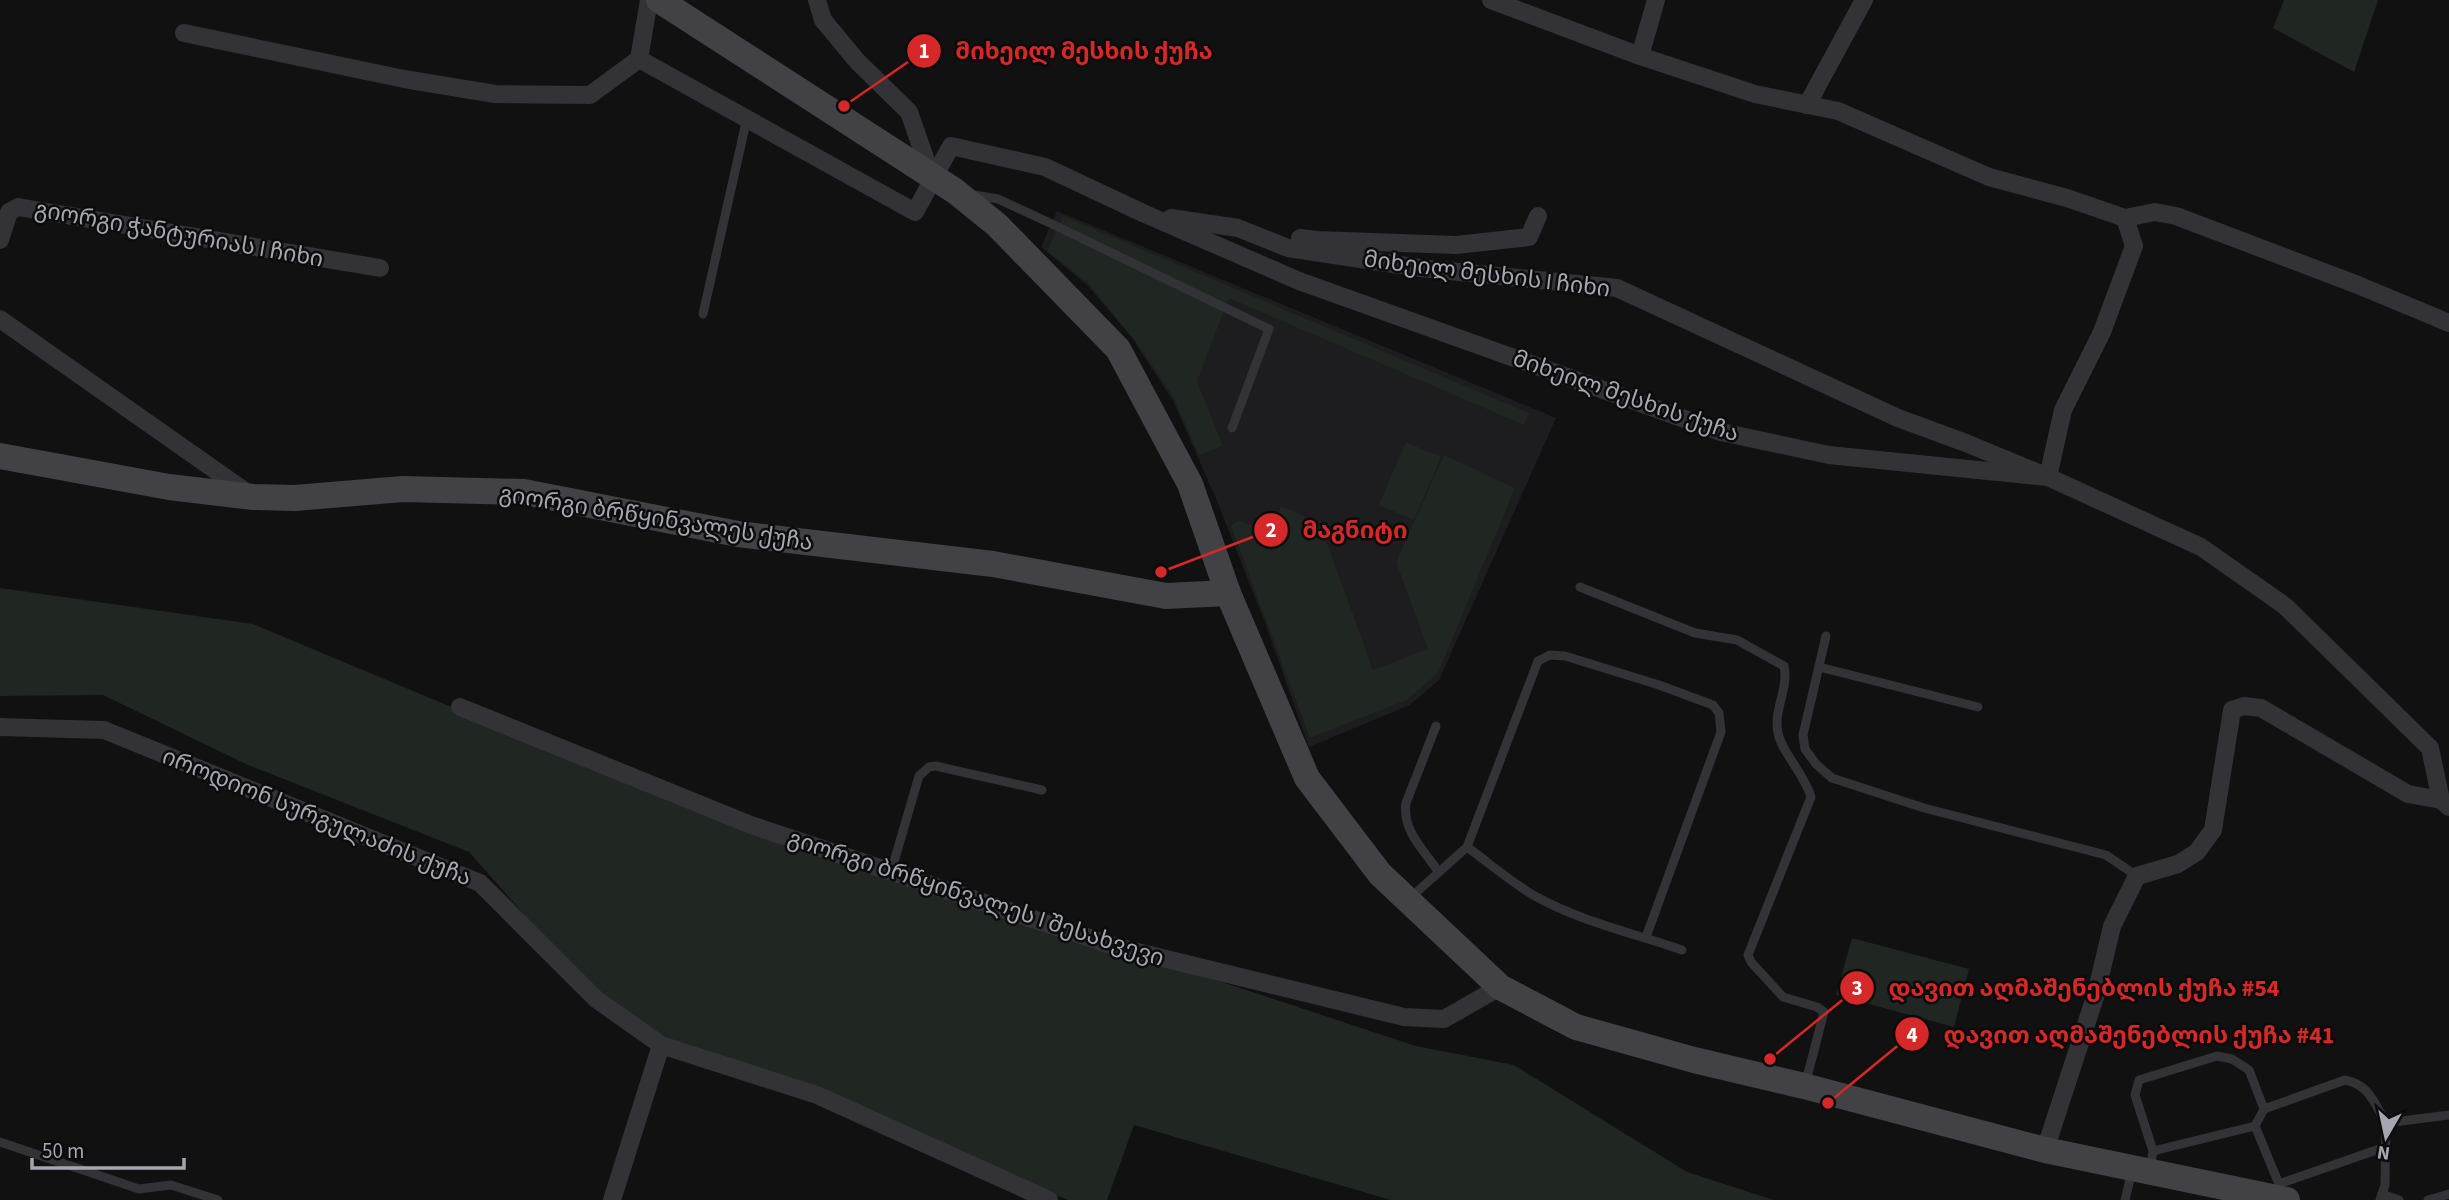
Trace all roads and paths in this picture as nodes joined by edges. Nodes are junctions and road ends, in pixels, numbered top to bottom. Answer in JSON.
{"nodes":[{"id":1,"x":649,"y":0,"type":"edge"},
{"id":2,"x":659,"y":0,"type":"edge"},
{"id":3,"x":817,"y":0,"type":"edge"},
{"id":4,"x":1491,"y":0,"type":"edge"},
{"id":5,"x":1656,"y":0,"type":"edge"},
{"id":6,"x":1864,"y":0,"type":"edge"},
{"id":7,"x":184,"y":33,"type":"dead end"},
{"id":8,"x":1640,"y":56,"type":"junction"},
{"id":9,"x":639,"y":59,"type":"junction"},
{"id":10,"x":1807,"y":105,"type":"junction"},
{"id":11,"x":747,"y":118,"type":"junction"},
{"id":12,"x":944,"y":185,"type":"junction"},
{"id":13,"x":1145,"y":214,"type":"junction"},
{"id":14,"x":1538,"y":216,"type":"dead end"},
{"id":15,"x":2125,"y":218,"type":"junction"},
{"id":16,"x":3,"y":222,"type":"edge"},
{"id":17,"x":1238,"y":228,"type":"junction"},
{"id":18,"x":0,"y":240,"type":"edge"},
{"id":19,"x":380,"y":268,"type":"dead end"},
{"id":20,"x":702,"y":314,"type":"dead end"},
{"id":21,"x":0,"y":318,"type":"edge"},
{"id":22,"x":2449,"y":323,"type":"edge"},
{"id":23,"x":1232,"y":428,"type":"dead end"},
{"id":24,"x":0,"y":456,"type":"edge"},
{"id":25,"x":2048,"y":477,"type":"junction"},
{"id":26,"x":253,"y":497,"type":"junction"},
{"id":27,"x":1580,"y":587,"type":"dead end"},
{"id":28,"x":1228,"y":593,"type":"junction"},
{"id":29,"x":1826,"y":636,"type":"dead end"},
{"id":30,"x":1819,"y":667,"type":"junction"},
{"id":31,"x":460,"y":707,"type":"dead end"},
{"id":32,"x":1978,"y":707,"type":"dead end"},
{"id":33,"x":1436,"y":726,"type":"dead end"},
{"id":34,"x":0,"y":727,"type":"edge"},
{"id":35,"x":1042,"y":790,"type":"dead end"},
{"id":36,"x":2445,"y":803,"type":"edge"},
{"id":37,"x":1467,"y":847,"type":"junction"},
{"id":38,"x":1438,"y":871,"type":"junction"},
{"id":39,"x":891,"y":872,"type":"junction"},
{"id":40,"x":2137,"y":876,"type":"junction"},
{"id":41,"x":1408,"y":899,"type":"junction"},
{"id":42,"x":1646,"y":937,"type":"junction"},
{"id":43,"x":1682,"y":950,"type":"dead end"},
{"id":44,"x":1500,"y":987,"type":"junction"},
{"id":45,"x":662,"y":1045,"type":"junction"},
{"id":46,"x":1804,"y":1086,"type":"junction"},
{"id":47,"x":2264,"y":1109,"type":"junction"},
{"id":48,"x":2449,"y":1115,"type":"edge"},
{"id":49,"x":2386,"y":1123,"type":"junction"},
{"id":50,"x":2255,"y":1126,"type":"junction"},
{"id":51,"x":0,"y":1142,"type":"edge"},
{"id":52,"x":2385,"y":1147,"type":"junction"},
{"id":53,"x":2045,"y":1150,"type":"junction"},
{"id":54,"x":2145,"y":1164,"type":"junction"},
{"id":55,"x":2281,"y":1194,"type":"edge"},
{"id":56,"x":2449,"y":1194,"type":"edge"},
{"id":57,"x":2381,"y":1197,"type":"edge"},
{"id":58,"x":218,"y":1200,"type":"edge"},
{"id":59,"x":611,"y":1200,"type":"edge"},
{"id":60,"x":1049,"y":1200,"type":"edge"},
{"id":61,"x":2125,"y":1200,"type":"edge"},
{"id":62,"x":2399,"y":1200,"type":"edge"},
{"id":63,"x":2428,"y":1200,"type":"edge"}],
"edges":[{"from":1,"to":9,"type":"street"},
{"from":2,"to":12,"type":"street"},
{"from":3,"to":12,"type":"street"},
{"from":4,"to":8,"type":"street"},
{"from":5,"to":8,"type":"street"},
{"from":6,"to":10,"type":"street"},
{"from":7,"to":9,"type":"street"},
{"from":8,"to":10,"type":"street"},
{"from":9,"to":11,"type":"street"},
{"from":10,"to":15,"type":"street"},
{"from":11,"to":12,"type":"street"},
{"from":11,"to":20,"type":"lane"},
{"from":12,"to":13,"type":"street","name":"მიხეილ მესხის ქუჩა"},
{"from":12,"to":23,"type":"lane"},
{"from":12,"to":28,"type":"street"},
{"from":13,"to":17,"type":"street","name":"მიხეილ მესხის I ჩიხი"},
{"from":13,"to":25,"type":"street","name":"მიხეილ მესხის ქუჩა"},
{"from":14,"to":17,"type":"street"},
{"from":15,"to":22,"type":"street"},
{"from":15,"to":25,"type":"street"},
{"from":16,"to":18,"type":"street","name":"გიორგი ჭანტურიას I ჩიხი"},
{"from":16,"to":19,"type":"street","name":"გიორგი ჭანტურიას I ჩიხი"},
{"from":17,"to":25,"type":"street","name":"მიხეილ მესხის I ჩიხი"},
{"from":21,"to":26,"type":"street"},
{"from":24,"to":26,"type":"street","name":"გიორგი ბრწყინვალეს ქუჩა"},
{"from":25,"to":36,"type":"street","name":"მიხეილ მესხის ქუჩა"},
{"from":26,"to":28,"type":"street","name":"გიორგი ბრწყინვალეს ქუჩა"},
{"from":27,"to":46,"type":"lane"},
{"from":28,"to":41,"type":"street"},
{"from":29,"to":30,"type":"lane"},
{"from":30,"to":32,"type":"lane"},
{"from":30,"to":40,"type":"lane"},
{"from":31,"to":39,"type":"street","name":"გიორგი ბრწყინვალეს I შესახვევი"},
{"from":33,"to":38,"type":"lane"},
{"from":34,"to":45,"type":"street","name":"იროდიონ სურგულაძის ქუჩა"},
{"from":35,"to":39,"type":"lane"},
{"from":36,"to":40,"type":"street"},
{"from":37,"to":38,"type":"lane"},
{"from":37,"to":42,"type":"lane"},
{"from":37,"to":42,"type":"lane"},
{"from":38,"to":41,"type":"lane"},
{"from":39,"to":44,"type":"street","name":"გიორგი ბრწყინვალეს I შესახვევი"},
{"from":40,"to":53,"type":"street"},
{"from":41,"to":44,"type":"street"},
{"from":42,"to":43,"type":"lane"},
{"from":44,"to":46,"type":"street"},
{"from":45,"to":59,"type":"street"},
{"from":45,"to":60,"type":"street","name":"იროდიონ სურგულაძის ქუჩა"},
{"from":46,"to":53,"type":"street"},
{"from":47,"to":49,"type":"lane"},
{"from":47,"to":50,"type":"lane"},
{"from":47,"to":54,"type":"lane"},
{"from":48,"to":49,"type":"lane"},
{"from":49,"to":52,"type":"lane"},
{"from":50,"to":54,"type":"lane"},
{"from":50,"to":55,"type":"lane"},
{"from":51,"to":58,"type":"lane"},
{"from":52,"to":55,"type":"lane"},
{"from":52,"to":57,"type":"lane"},
{"from":53,"to":54,"type":"street"},
{"from":54,"to":55,"type":"street"},
{"from":54,"to":61,"type":"lane"},
{"from":56,"to":63,"type":"lane"},
{"from":57,"to":62,"type":"lane"}]}
